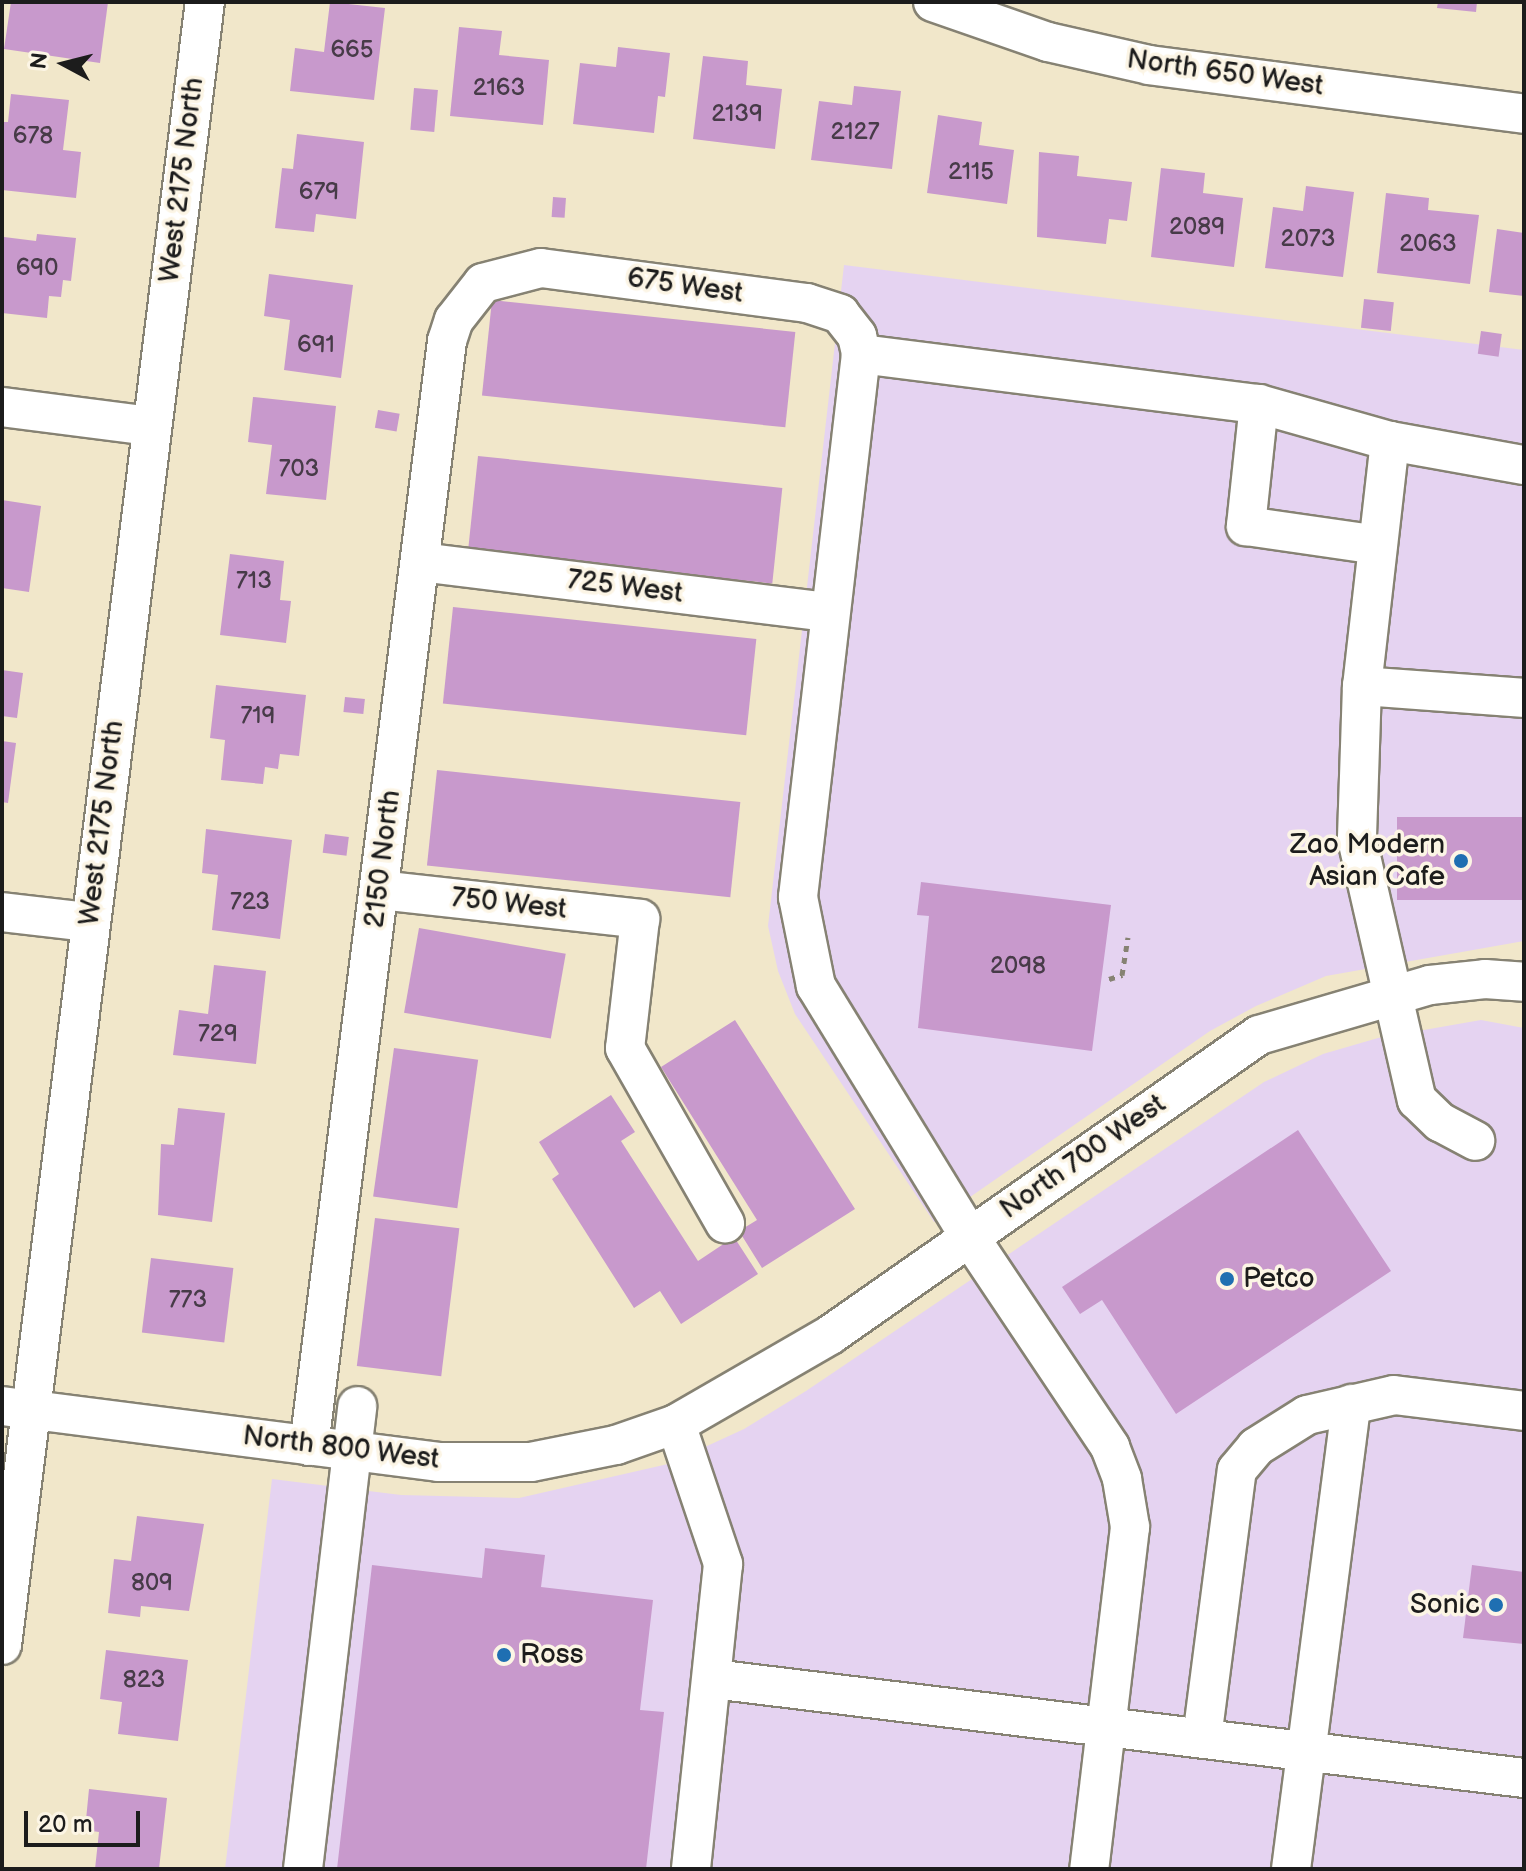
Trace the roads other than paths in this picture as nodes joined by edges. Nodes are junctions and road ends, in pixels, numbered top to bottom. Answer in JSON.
{"nodes":[{"id":1,"x":205,"y":2,"type":"edge"},
{"id":2,"x":946,"y":4,"type":"edge"},
{"id":3,"x":1524,"y":114,"type":"edge"},
{"id":4,"x":483,"y":283,"type":"joint"},
{"id":5,"x":861,"y":354,"type":"junction"},
{"id":6,"x":1259,"y":404,"type":"junction"},
{"id":7,"x":2,"y":407,"type":"edge"},
{"id":8,"x":150,"y":426,"type":"junction"},
{"id":9,"x":1390,"y":441,"type":"junction"},
{"id":10,"x":1524,"y":465,"type":"edge"},
{"id":11,"x":1378,"y":545,"type":"junction"},
{"id":12,"x":420,"y":562,"type":"junction"},
{"id":13,"x":830,"y":612,"type":"junction"},
{"id":14,"x":1362,"y":686,"type":"junction"},
{"id":15,"x":1524,"y":698,"type":"edge"},
{"id":16,"x":379,"y":890,"type":"junction"},
{"id":17,"x":2,"y":912,"type":"edge"},
{"id":18,"x":89,"y":922,"type":"junction"},
{"id":19,"x":1524,"y":982,"type":"edge"},
{"id":20,"x":1392,"y":993,"type":"junction"},
{"id":21,"x":1475,"y":1141,"type":"dead end"},
{"id":22,"x":725,"y":1223,"type":"dead end"},
{"id":23,"x":969,"y":1236,"type":"junction"},
{"id":24,"x":1351,"y":1404,"type":"junction"},
{"id":25,"x":357,"y":1406,"type":"dead end"},
{"id":26,"x":16,"y":1408,"type":"edge"},
{"id":27,"x":1524,"y":1411,"type":"edge"},
{"id":28,"x":676,"y":1424,"type":"junction"},
{"id":29,"x":309,"y":1446,"type":"junction"},
{"id":30,"x":353,"y":1452,"type":"junction"},
{"id":31,"x":2,"y":1645,"type":"edge"},
{"id":32,"x":713,"y":1679,"type":"junction"},
{"id":33,"x":1107,"y":1728,"type":"junction"},
{"id":34,"x":1202,"y":1738,"type":"junction"},
{"id":35,"x":1304,"y":1754,"type":"junction"},
{"id":36,"x":1524,"y":1778,"type":"edge"},
{"id":37,"x":303,"y":1869,"type":"edge"},
{"id":38,"x":691,"y":1869,"type":"edge"},
{"id":39,"x":1089,"y":1869,"type":"edge"},
{"id":40,"x":1291,"y":1869,"type":"edge"}],
"edges":[{"from":1,"to":8,"type":"street","name":"West 2175 North"},
{"from":2,"to":3,"type":"street","name":"North 650 West"},
{"from":4,"to":5,"type":"street","name":"675 West"},
{"from":4,"to":12,"type":"street","name":"2150 North"},
{"from":5,"to":6,"type":"street"},
{"from":5,"to":13,"type":"street"},
{"from":6,"to":9,"type":"street"},
{"from":6,"to":11,"type":"street"},
{"from":7,"to":8,"type":"street"},
{"from":8,"to":18,"type":"street","name":"West 2175 North"},
{"from":9,"to":10,"type":"street"},
{"from":9,"to":11,"type":"street"},
{"from":11,"to":14,"type":"street"},
{"from":12,"to":13,"type":"street","name":"725 West"},
{"from":12,"to":16,"type":"street","name":"2150 North"},
{"from":13,"to":23,"type":"street"},
{"from":14,"to":15,"type":"street"},
{"from":14,"to":20,"type":"street"},
{"from":16,"to":22,"type":"street","name":"750 West"},
{"from":16,"to":29,"type":"street","name":"2150 North"},
{"from":17,"to":18,"type":"street"},
{"from":18,"to":26,"type":"street","name":"West 2175 North"},
{"from":19,"to":20,"type":"street","name":"North 700 West"},
{"from":20,"to":21,"type":"street"},
{"from":20,"to":23,"type":"street","name":"North 700 West"},
{"from":23,"to":28,"type":"street","name":"North 700 West"},
{"from":23,"to":33,"type":"street"},
{"from":24,"to":27,"type":"street"},
{"from":24,"to":34,"type":"street"},
{"from":24,"to":35,"type":"street"},
{"from":25,"to":30,"type":"street"},
{"from":26,"to":29,"type":"street","name":"North 800 West"},
{"from":26,"to":31,"type":"street","name":"West 2175 North"},
{"from":28,"to":30,"type":"street","name":"North 800 West"},
{"from":28,"to":32,"type":"street"},
{"from":29,"to":30,"type":"street","name":"North 800 West"},
{"from":30,"to":37,"type":"street"},
{"from":32,"to":33,"type":"street"},
{"from":32,"to":38,"type":"street"},
{"from":33,"to":34,"type":"street"},
{"from":33,"to":39,"type":"street"},
{"from":34,"to":35,"type":"street"},
{"from":35,"to":36,"type":"street"},
{"from":35,"to":40,"type":"street"}]}
